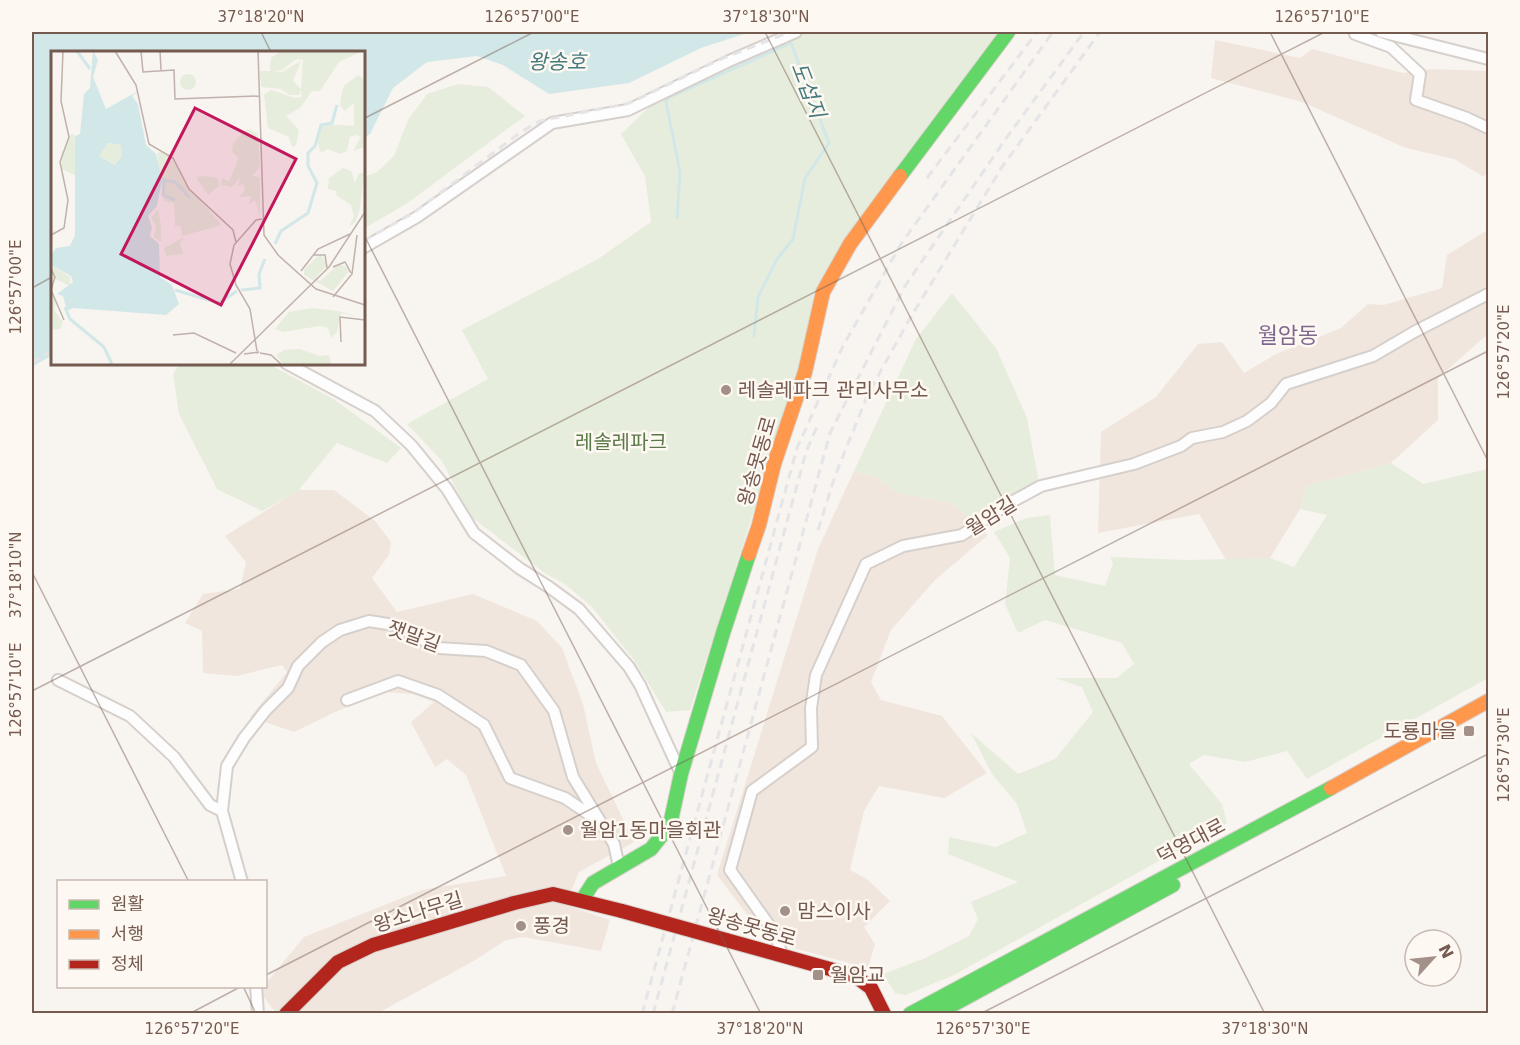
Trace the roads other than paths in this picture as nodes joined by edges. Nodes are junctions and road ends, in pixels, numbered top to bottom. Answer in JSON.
{"nodes":[{"id":1,"x":796,"y":32,"type":"edge"},
{"id":2,"x":1008,"y":32,"type":"edge"},
{"id":3,"x":1381,"y":32,"type":"edge"},
{"id":4,"x":1355,"y":33,"type":"edge"},
{"id":5,"x":1488,"y":58,"type":"edge"},
{"id":6,"x":1488,"y":128,"type":"edge"},
{"id":7,"x":364,"y":247,"type":"edge"},
{"id":8,"x":1488,"y":294,"type":"edge"},
{"id":9,"x":288,"y":364,"type":"edge"},
{"id":10,"x":58,"y":680,"type":"dead end"},
{"id":11,"x":347,"y":700,"type":"dead end"},
{"id":12,"x":1488,"y":701,"type":"edge"},
{"id":13,"x":1488,"y":711,"type":"edge"},
{"id":14,"x":681,"y":774,"type":"junction"},
{"id":15,"x":222,"y":811,"type":"junction"},
{"id":16,"x":601,"y":823,"type":"junction"},
{"id":17,"x":619,"y":867,"type":"junction"},
{"id":18,"x":242,"y":880,"type":"edge"},
{"id":19,"x":582,"y":900,"type":"junction"},
{"id":20,"x":782,"y":956,"type":"junction"},
{"id":21,"x":256,"y":988,"type":"edge"},
{"id":22,"x":258,"y":1014,"type":"edge"},
{"id":23,"x":286,"y":1014,"type":"edge"},
{"id":24,"x":884,"y":1014,"type":"edge"},
{"id":25,"x":910,"y":1014,"type":"edge"},
{"id":26,"x":936,"y":1014,"type":"edge"}],
"edges":[{"from":1,"to":7,"type":"street"},
{"from":2,"to":14,"type":"street","name":"왕송못동로"},
{"from":3,"to":5,"type":"street"},
{"from":4,"to":6,"type":"street"},
{"from":8,"to":20,"type":"street","name":"월암길"},
{"from":9,"to":14,"type":"street"},
{"from":10,"to":15,"type":"street"},
{"from":11,"to":16,"type":"street"},
{"from":12,"to":25,"type":"street","name":"덕영대로"},
{"from":13,"to":26,"type":"street","name":"덕영대로"},
{"from":14,"to":17,"type":"street","name":"왕송못동로"},
{"from":15,"to":16,"type":"street","name":"잿말길"},
{"from":15,"to":18,"type":"street","name":"잿말길"},
{"from":16,"to":17,"type":"street","name":"잿말길"},
{"from":17,"to":19,"type":"street","name":"왕송못동로"},
{"from":19,"to":20,"type":"street","name":"왕송못동로","bridge":true},
{"from":19,"to":23,"type":"street","name":"왕소나무길"},
{"from":20,"to":24,"type":"street","name":"왕송못동로"},
{"from":21,"to":22,"type":"street"}]}
